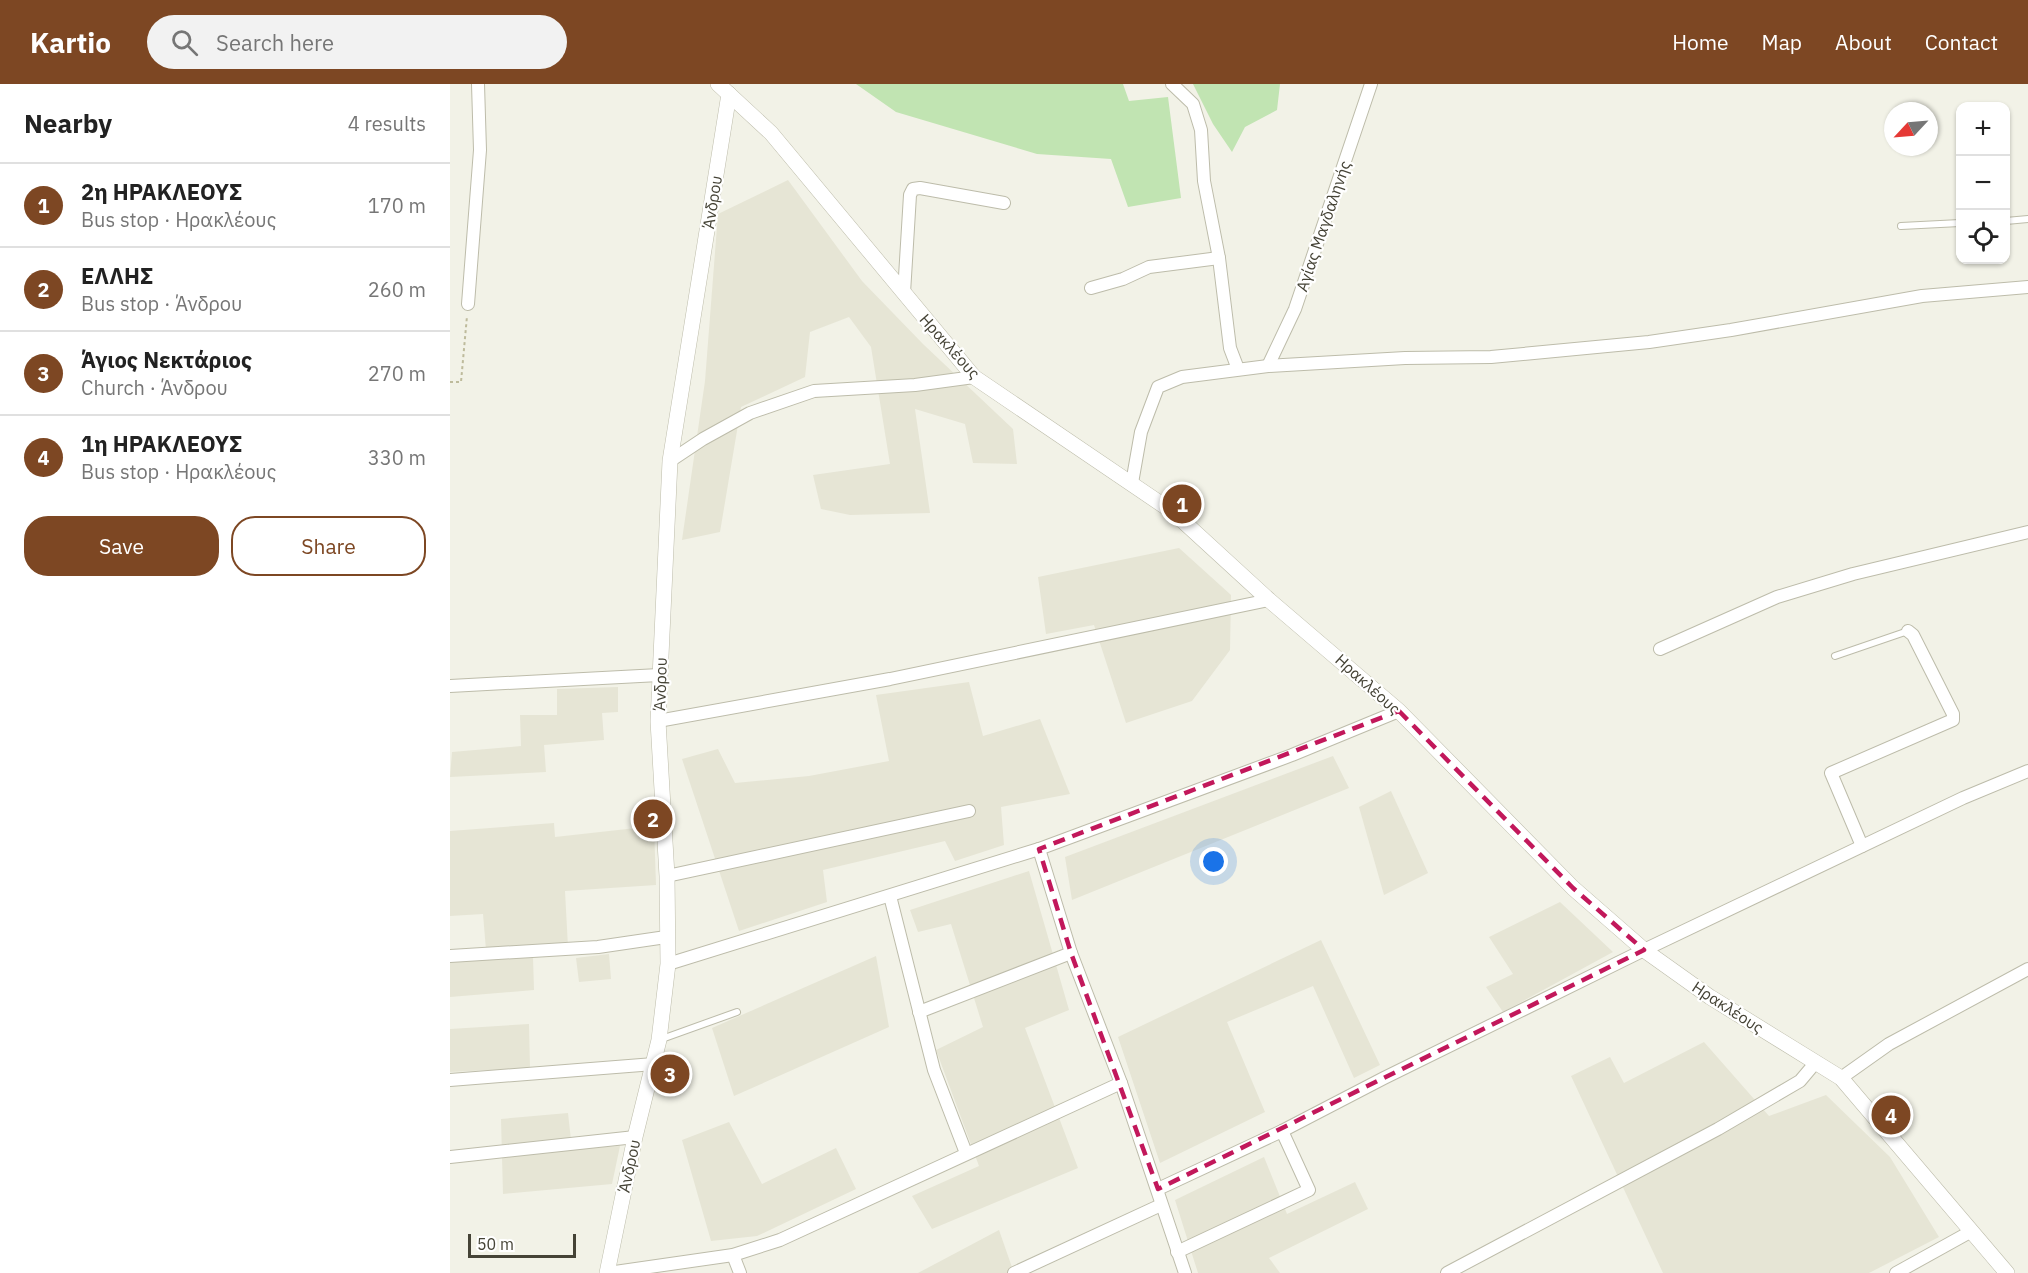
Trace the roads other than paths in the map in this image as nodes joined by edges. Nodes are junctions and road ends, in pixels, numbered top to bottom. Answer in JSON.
{"nodes":[{"id":1,"x":478,"y":84,"type":"edge"},
{"id":2,"x":1172,"y":84,"type":"edge"},
{"id":3,"x":1371,"y":84,"type":"edge"},
{"id":4,"x":723,"y":89,"type":"edge"},
{"id":5,"x":1004,"y":203,"type":"dead end"},
{"id":6,"x":2028,"y":219,"type":"edge"},
{"id":7,"x":2010,"y":221,"type":"edge"},
{"id":8,"x":1956,"y":223,"type":"edge"},
{"id":9,"x":1901,"y":226,"type":"dead end"},
{"id":10,"x":1219,"y":258,"type":"junction"},
{"id":11,"x":2028,"y":287,"type":"edge"},
{"id":12,"x":1091,"y":288,"type":"dead end"},
{"id":13,"x":904,"y":293,"type":"junction"},
{"id":14,"x":468,"y":304,"type":"road end"},
{"id":15,"x":1268,"y":366,"type":"junction"},
{"id":16,"x":1238,"y":369,"type":"junction"},
{"id":17,"x":974,"y":376,"type":"junction"},
{"id":18,"x":670,"y":461,"type":"junction"},
{"id":19,"x":1132,"y":483,"type":"junction"},
{"id":20,"x":2028,"y":532,"type":"edge"},
{"id":21,"x":1269,"y":600,"type":"junction"},
{"id":22,"x":1908,"y":631,"type":"joint"},
{"id":23,"x":1660,"y":649,"type":"dead end"},
{"id":24,"x":1835,"y":656,"type":"dead end"},
{"id":25,"x":659,"y":675,"type":"junction"},
{"id":26,"x":450,"y":686,"type":"edge"},
{"id":27,"x":1399,"y":711,"type":"junction"},
{"id":28,"x":658,"y":721,"type":"junction"},
{"id":29,"x":2028,"y":771,"type":"edge"},
{"id":30,"x":969,"y":811,"type":"dead end"},
{"id":31,"x":1862,"y":846,"type":"junction"},
{"id":32,"x":1040,"y":849,"type":"junction"},
{"id":33,"x":667,"y":876,"type":"junction"},
{"id":34,"x":890,"y":896,"type":"junction"},
{"id":35,"x":666,"y":937,"type":"junction"},
{"id":36,"x":1644,"y":951,"type":"junction"},
{"id":37,"x":1071,"y":953,"type":"junction"},
{"id":38,"x":450,"y":956,"type":"edge"},
{"id":39,"x":668,"y":964,"type":"junction"},
{"id":40,"x":2028,"y":969,"type":"edge"},
{"id":41,"x":737,"y":1012,"type":"dead end"},
{"id":42,"x":919,"y":1012,"type":"junction"},
{"id":43,"x":659,"y":1040,"type":"junction"},
{"id":44,"x":1816,"y":1062,"type":"junction"},
{"id":45,"x":654,"y":1064,"type":"junction"},
{"id":46,"x":1841,"y":1078,"type":"junction"},
{"id":47,"x":450,"y":1080,"type":"edge"},
{"id":48,"x":1121,"y":1083,"type":"junction"},
{"id":49,"x":1282,"y":1131,"type":"junction"},
{"id":50,"x":635,"y":1137,"type":"junction"},
{"id":51,"x":966,"y":1153,"type":"junction"},
{"id":52,"x":450,"y":1157,"type":"edge"},
{"id":53,"x":1158,"y":1189,"type":"junction"},
{"id":54,"x":1161,"y":1205,"type":"junction"},
{"id":55,"x":1970,"y":1232,"type":"junction"},
{"id":56,"x":1178,"y":1252,"type":"junction"},
{"id":57,"x":733,"y":1255,"type":"junction"},
{"id":58,"x":608,"y":1273,"type":"edge"},
{"id":59,"x":740,"y":1273,"type":"edge"},
{"id":60,"x":1014,"y":1273,"type":"edge"},
{"id":61,"x":1185,"y":1273,"type":"edge"},
{"id":62,"x":1447,"y":1273,"type":"edge"},
{"id":63,"x":1896,"y":1273,"type":"edge"},
{"id":64,"x":2007,"y":1273,"type":"edge"}],
"edges":[{"from":1,"to":14,"type":"street"},
{"from":2,"to":10,"type":"street"},
{"from":3,"to":15,"type":"street","name":"Αγίας Μαγδαληνής"},
{"from":4,"to":13,"type":"street","name":"Ηρακλέους"},
{"from":4,"to":18,"type":"street","name":"Άνδρου"},
{"from":5,"to":13,"type":"street"},
{"from":6,"to":7,"type":"lane"},
{"from":8,"to":9,"type":"lane"},
{"from":10,"to":12,"type":"street"},
{"from":10,"to":16,"type":"street"},
{"from":11,"to":15,"type":"street"},
{"from":13,"to":17,"type":"street","name":"Ηρακλέους"},
{"from":15,"to":16,"type":"street"},
{"from":16,"to":19,"type":"street"},
{"from":17,"to":18,"type":"street"},
{"from":17,"to":19,"type":"street","name":"Ηρακλέους"},
{"from":18,"to":25,"type":"street","name":"Άνδρου"},
{"from":19,"to":21,"type":"street","name":"Ηρακλέους"},
{"from":20,"to":23,"type":"street"},
{"from":21,"to":27,"type":"street","name":"Ηρακλέους"},
{"from":21,"to":28,"type":"street"},
{"from":22,"to":24,"type":"lane"},
{"from":22,"to":31,"type":"street"},
{"from":25,"to":26,"type":"street"},
{"from":25,"to":28,"type":"street","name":"Άνδρου"},
{"from":27,"to":32,"type":"street"},
{"from":27,"to":36,"type":"street","name":"Ηρακλέους"},
{"from":28,"to":33,"type":"street","name":"Άνδρου"},
{"from":29,"to":31,"type":"street"},
{"from":30,"to":33,"type":"street"},
{"from":31,"to":36,"type":"street"},
{"from":32,"to":34,"type":"street"},
{"from":32,"to":37,"type":"street"},
{"from":33,"to":35,"type":"street","name":"Άνδρου"},
{"from":34,"to":39,"type":"street"},
{"from":34,"to":42,"type":"street"},
{"from":35,"to":38,"type":"street"},
{"from":35,"to":39,"type":"street","name":"Άνδρου"},
{"from":36,"to":44,"type":"street","name":"Ηρακλέους"},
{"from":36,"to":49,"type":"street"},
{"from":37,"to":42,"type":"street"},
{"from":37,"to":48,"type":"street"},
{"from":39,"to":43,"type":"street","name":"Άνδρου"},
{"from":40,"to":46,"type":"street"},
{"from":41,"to":43,"type":"lane"},
{"from":42,"to":51,"type":"street"},
{"from":43,"to":45,"type":"street","name":"Άνδρου"},
{"from":44,"to":46,"type":"street","name":"Ηρακλέους"},
{"from":44,"to":62,"type":"street"},
{"from":45,"to":47,"type":"street"},
{"from":45,"to":50,"type":"street","name":"Άνδρου"},
{"from":46,"to":55,"type":"street","name":"Ηρακλέους"},
{"from":48,"to":51,"type":"street"},
{"from":48,"to":53,"type":"street"},
{"from":49,"to":53,"type":"street"},
{"from":49,"to":56,"type":"street"},
{"from":50,"to":52,"type":"street"},
{"from":50,"to":58,"type":"street","name":"Άνδρου"},
{"from":51,"to":57,"type":"street"},
{"from":53,"to":54,"type":"street"},
{"from":54,"to":56,"type":"street"},
{"from":54,"to":60,"type":"street"},
{"from":55,"to":63,"type":"street"},
{"from":55,"to":64,"type":"street","name":"Ηρακλέους"},
{"from":56,"to":61,"type":"street"},
{"from":57,"to":58,"type":"street"},
{"from":57,"to":59,"type":"street"}]}
